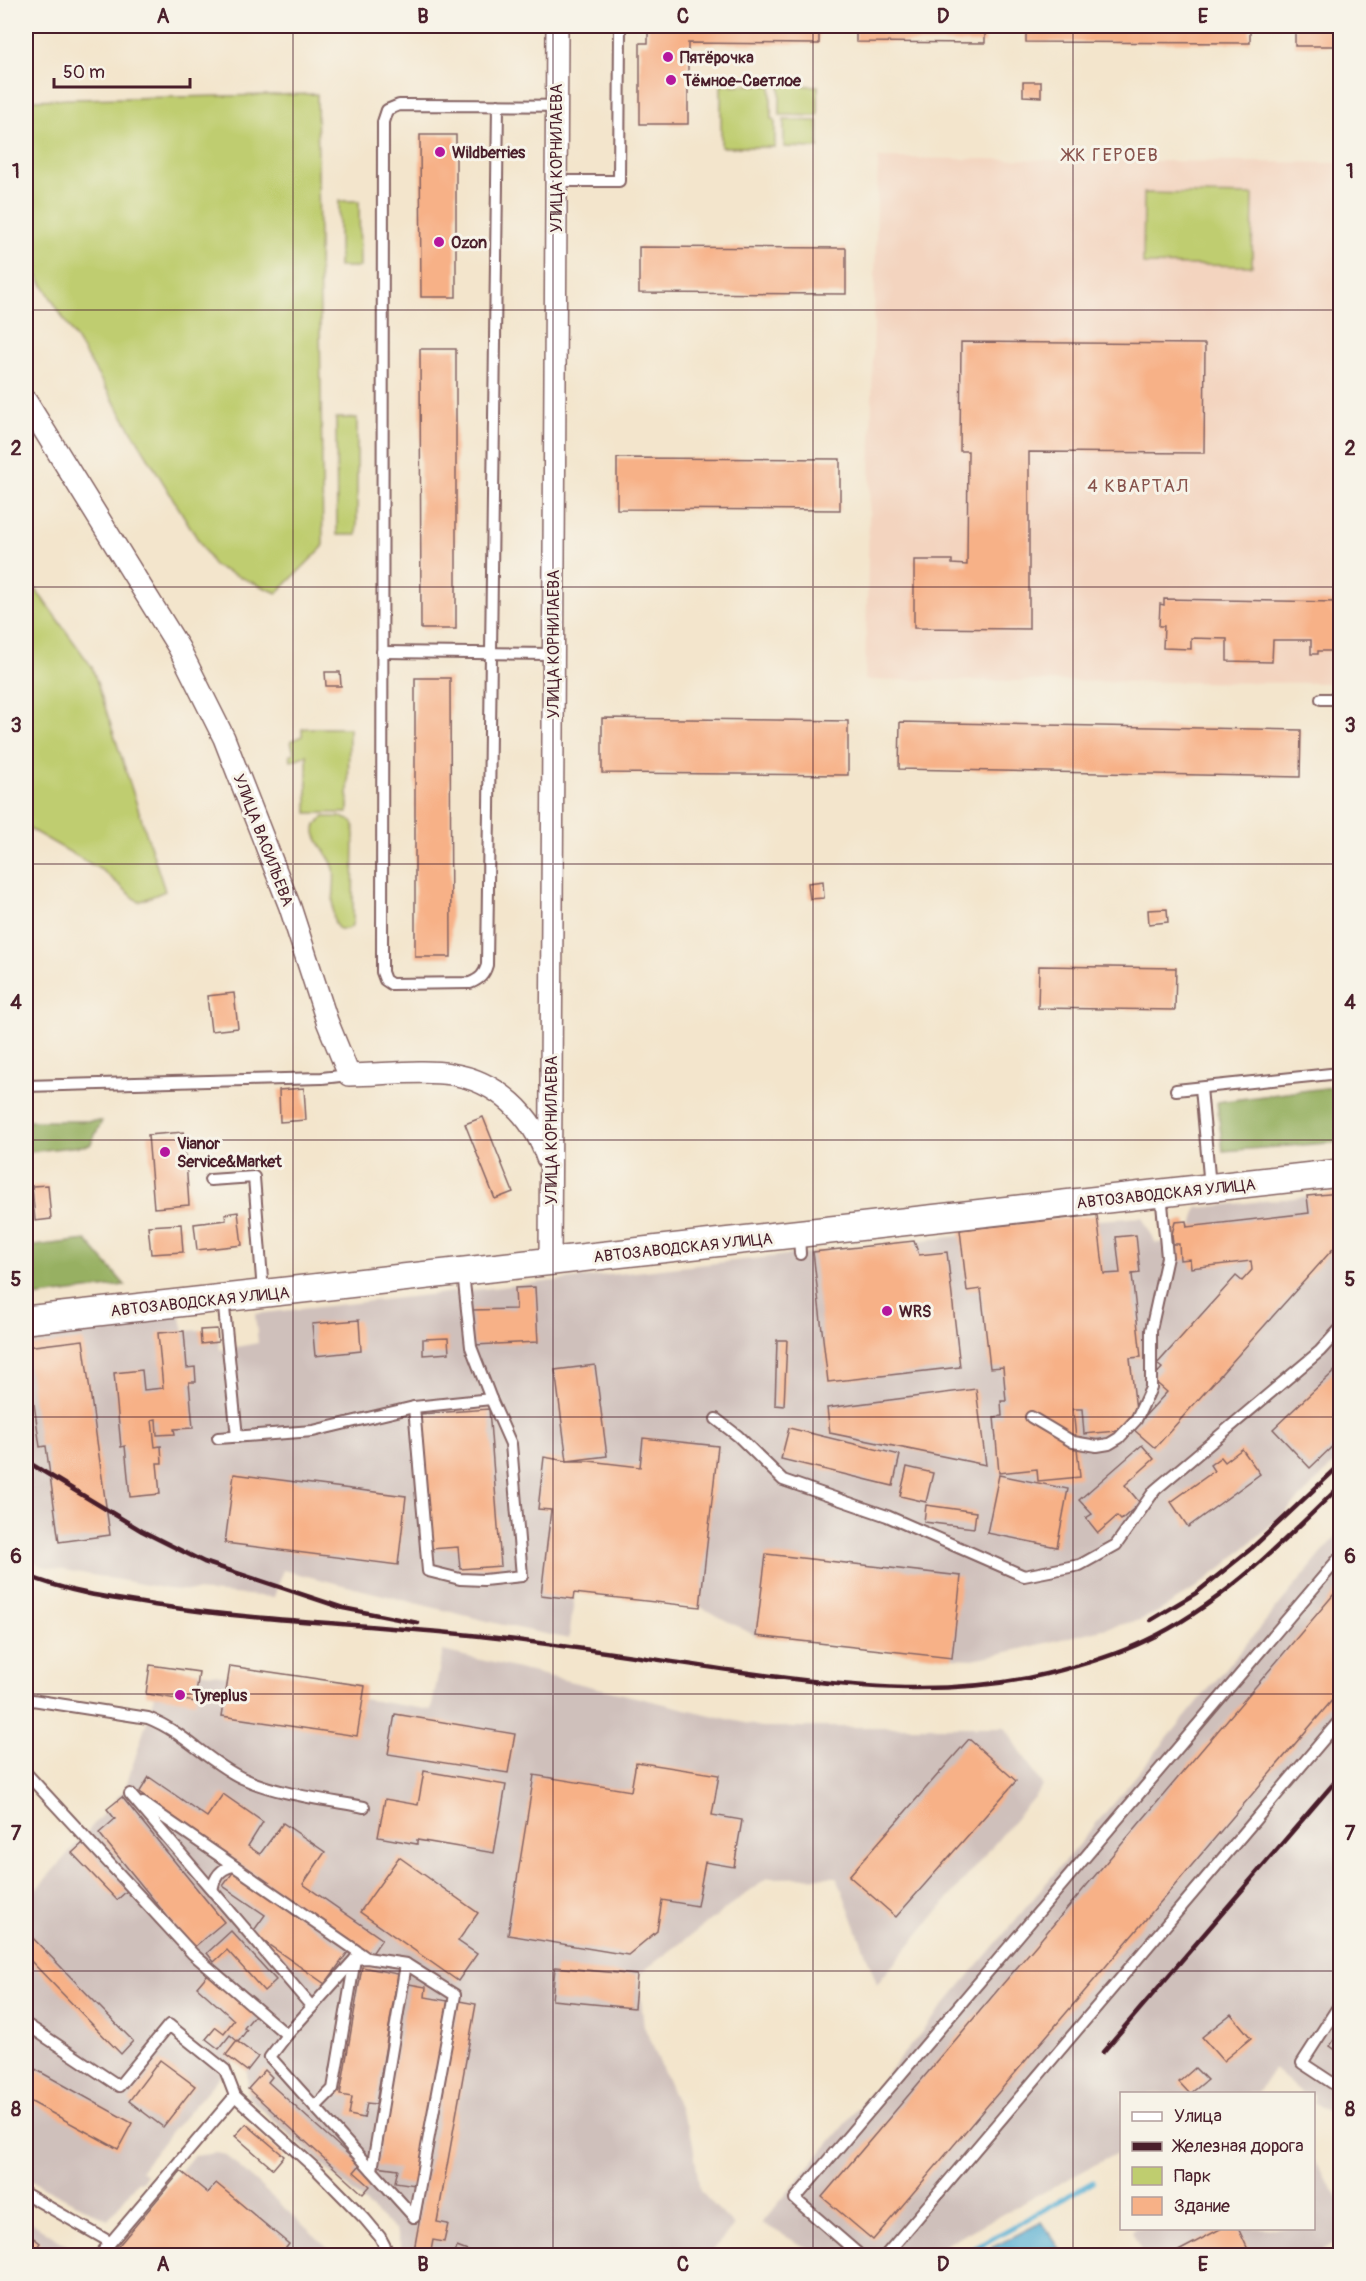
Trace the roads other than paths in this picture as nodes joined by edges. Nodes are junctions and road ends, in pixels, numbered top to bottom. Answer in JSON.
{"nodes":[{"id":1,"x":556,"y":26,"type":"edge"},
{"id":2,"x":620,"y":26,"type":"edge"},
{"id":3,"x":498,"y":105,"type":"junction"},
{"id":4,"x":556,"y":106,"type":"junction"},
{"id":5,"x":556,"y":181,"type":"junction"},
{"id":6,"x":26,"y":402,"type":"edge"},
{"id":7,"x":382,"y":652,"type":"junction"},
{"id":8,"x":491,"y":654,"type":"junction"},
{"id":9,"x":553,"y":654,"type":"junction"},
{"id":10,"x":1321,"y":699,"type":"dead end"},
{"id":11,"x":1341,"y":699,"type":"edge"},
{"id":12,"x":1341,"y":1073,"type":"edge"},
{"id":13,"x":349,"y":1076,"type":"junction"},
{"id":14,"x":26,"y":1086,"type":"edge"},
{"id":15,"x":1201,"y":1088,"type":"junction"},
{"id":16,"x":1176,"y":1090,"type":"dead end"},
{"id":17,"x":550,"y":1170,"type":"junction"},
{"id":18,"x":1341,"y":1173,"type":"edge"},
{"id":19,"x":210,"y":1180,"type":"dead end"},
{"id":20,"x":1210,"y":1188,"type":"junction"},
{"id":21,"x":1161,"y":1193,"type":"junction"},
{"id":22,"x":550,"y":1262,"type":"junction"},
{"id":23,"x":463,"y":1271,"type":"junction"},
{"id":24,"x":263,"y":1294,"type":"junction"},
{"id":25,"x":223,"y":1298,"type":"junction"},
{"id":26,"x":26,"y":1320,"type":"edge"},
{"id":27,"x":1341,"y":1329,"type":"edge"},
{"id":28,"x":490,"y":1399,"type":"junction"},
{"id":29,"x":414,"y":1407,"type":"junction"},
{"id":30,"x":1031,"y":1417,"type":"dead end"},
{"id":31,"x":716,"y":1419,"type":"dead end"},
{"id":32,"x":237,"y":1437,"type":"junction"},
{"id":33,"x":218,"y":1438,"type":"dead end"},
{"id":34,"x":1341,"y":1557,"type":"edge"},
{"id":35,"x":26,"y":1699,"type":"edge"},
{"id":36,"x":1341,"y":1720,"type":"edge"},
{"id":37,"x":26,"y":1773,"type":"edge"},
{"id":38,"x":364,"y":1808,"type":"dead end"},
{"id":39,"x":233,"y":1866,"type":"junction"},
{"id":40,"x":212,"y":1891,"type":"junction"},
{"id":41,"x":367,"y":1958,"type":"junction"},
{"id":42,"x":355,"y":1959,"type":"junction"},
{"id":43,"x":406,"y":1964,"type":"junction"},
{"id":44,"x":1341,"y":2004,"type":"edge"},
{"id":45,"x":312,"y":2007,"type":"junction"},
{"id":46,"x":26,"y":2024,"type":"edge"},
{"id":47,"x":287,"y":2035,"type":"junction"},
{"id":48,"x":1341,"y":2088,"type":"edge"},
{"id":49,"x":235,"y":2096,"type":"junction"},
{"id":50,"x":315,"y":2107,"type":"junction"},
{"id":51,"x":372,"y":2170,"type":"junction"},
{"id":52,"x":26,"y":2194,"type":"edge"},
{"id":53,"x":110,"y":2242,"type":"junction"},
{"id":54,"x":99,"y":2256,"type":"edge"},
{"id":55,"x":390,"y":2256,"type":"edge"},
{"id":56,"x":861,"y":2256,"type":"edge"},
{"id":57,"x":885,"y":2256,"type":"edge"}],
"edges":[{"from":1,"to":4,"type":"street","name":"УЛИЦА КОРНИЛАЕВА"},
{"from":2,"to":5,"type":"lane"},
{"from":3,"to":4,"type":"lane"},
{"from":3,"to":7,"type":"lane"},
{"from":3,"to":8,"type":"lane"},
{"from":4,"to":5,"type":"street","name":"УЛИЦА КОРНИЛАЕВА"},
{"from":5,"to":9,"type":"street","name":"УЛИЦА КОРНИЛАЕВА"},
{"from":6,"to":13,"type":"street","name":"УЛИЦА ВАСИЛЬЕВА"},
{"from":7,"to":8,"type":"lane"},
{"from":7,"to":8,"type":"lane"},
{"from":8,"to":9,"type":"lane"},
{"from":9,"to":17,"type":"street","name":"УЛИЦА КОРНИЛАЕВА"},
{"from":10,"to":11,"type":"lane"},
{"from":12,"to":15,"type":"lane"},
{"from":13,"to":14,"type":"lane"},
{"from":13,"to":17,"type":"street"},
{"from":15,"to":16,"type":"lane"},
{"from":15,"to":20,"type":"lane"},
{"from":17,"to":22,"type":"street","name":"УЛИЦА КОРНИЛАЕВА"},
{"from":18,"to":20,"type":"street","name":"АВТОЗАВОДСКАЯ УЛИЦА"},
{"from":19,"to":24,"type":"lane"},
{"from":20,"to":21,"type":"street","name":"АВТОЗАВОДСКАЯ УЛИЦА"},
{"from":21,"to":22,"type":"street","name":"АВТОЗАВОДСКАЯ УЛИЦА"},
{"from":21,"to":30,"type":"lane"},
{"from":22,"to":23,"type":"street","name":"АВТОЗАВОДСКАЯ УЛИЦА"},
{"from":23,"to":24,"type":"street","name":"АВТОЗАВОДСКАЯ УЛИЦА"},
{"from":23,"to":28,"type":"lane"},
{"from":24,"to":25,"type":"street","name":"АВТОЗАВОДСКАЯ УЛИЦА"},
{"from":25,"to":26,"type":"street","name":"АВТОЗАВОДСКАЯ УЛИЦА"},
{"from":25,"to":32,"type":"lane"},
{"from":27,"to":31,"type":"lane"},
{"from":28,"to":29,"type":"lane"},
{"from":28,"to":29,"type":"lane"},
{"from":29,"to":32,"type":"lane"},
{"from":32,"to":33,"type":"lane"},
{"from":34,"to":56,"type":"lane"},
{"from":35,"to":38,"type":"lane"},
{"from":36,"to":57,"type":"lane"},
{"from":37,"to":47,"type":"lane"},
{"from":39,"to":40,"type":"lane"},
{"from":39,"to":40,"type":"lane"},
{"from":39,"to":41,"type":"lane"},
{"from":40,"to":45,"type":"lane"},
{"from":41,"to":42,"type":"lane"},
{"from":41,"to":43,"type":"lane"},
{"from":42,"to":45,"type":"lane"},
{"from":42,"to":50,"type":"lane"},
{"from":43,"to":51,"type":"lane"},
{"from":43,"to":51,"type":"lane"},
{"from":44,"to":48,"type":"lane"},
{"from":45,"to":47,"type":"lane"},
{"from":46,"to":49,"type":"lane"},
{"from":47,"to":50,"type":"lane"},
{"from":49,"to":53,"type":"lane"},
{"from":49,"to":55,"type":"lane"},
{"from":50,"to":51,"type":"lane"},
{"from":52,"to":53,"type":"lane"},
{"from":53,"to":54,"type":"lane"}]}
